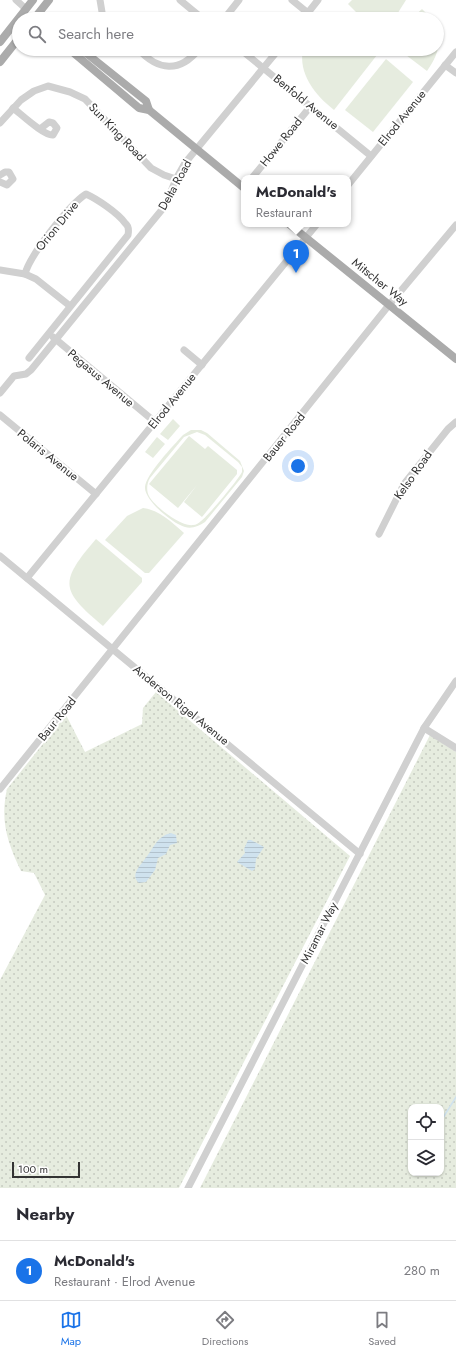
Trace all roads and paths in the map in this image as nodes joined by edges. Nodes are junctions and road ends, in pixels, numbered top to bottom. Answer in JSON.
{"nodes":[{"id":1,"x":16,"y":0,"type":"edge"},
{"id":2,"x":34,"y":0,"type":"edge"},
{"id":3,"x":49,"y":0,"type":"edge"},
{"id":4,"x":100,"y":0,"type":"edge"},
{"id":5,"x":180,"y":0,"type":"edge"},
{"id":6,"x":239,"y":0,"type":"edge"},
{"id":7,"x":292,"y":0,"type":"edge"},
{"id":8,"x":318,"y":0,"type":"edge"},
{"id":9,"x":26,"y":8,"type":"junction"},
{"id":10,"x":23,"y":12,"type":"edge"},
{"id":11,"x":30,"y":12,"type":"edge"},
{"id":12,"x":41,"y":12,"type":"edge"},
{"id":13,"x":102,"y":12,"type":"dead end"},
{"id":14,"x":195,"y":12,"type":"edge"},
{"id":15,"x":230,"y":12,"type":"edge"},
{"id":16,"x":307,"y":12,"type":"edge"},
{"id":17,"x":309,"y":12,"type":"edge"},
{"id":18,"x":12,"y":26,"type":"edge"},
{"id":19,"x":0,"y":42,"type":"edge"},
{"id":20,"x":12,"y":47,"type":"edge"},
{"id":21,"x":456,"y":52,"type":"edge"},
{"id":22,"x":77,"y":56,"type":"edge"},
{"id":23,"x":90,"y":56,"type":"edge"},
{"id":24,"x":146,"y":56,"type":"edge"},
{"id":25,"x":192,"y":56,"type":"edge"},
{"id":26,"x":248,"y":56,"type":"edge"},
{"id":27,"x":273,"y":56,"type":"edge"},
{"id":28,"x":0,"y":62,"type":"edge"},
{"id":29,"x":445,"y":65,"type":"junction"},
{"id":30,"x":263,"y":68,"type":"junction"},
{"id":31,"x":456,"y":74,"type":"edge"},
{"id":32,"x":310,"y":106,"type":"junction"},
{"id":33,"x":13,"y":108,"type":"junction"},
{"id":34,"x":149,"y":110,"type":"junction"},
{"id":35,"x":0,"y":123,"type":"edge"},
{"id":36,"x":40,"y":129,"type":"dead end"},
{"id":37,"x":197,"y":150,"type":"junction"},
{"id":38,"x":371,"y":156,"type":"junction"},
{"id":39,"x":0,"y":175,"type":"edge"},
{"id":40,"x":254,"y":175,"type":"edge"},
{"id":41,"x":176,"y":178,"type":"junction"},
{"id":42,"x":351,"y":181,"type":"edge"},
{"id":43,"x":0,"y":182,"type":"edge"},
{"id":44,"x":241,"y":186,"type":"edge"},
{"id":45,"x":456,"y":225,"type":"edge"},
{"id":46,"x":293,"y":227,"type":"edge"},
{"id":47,"x":314,"y":227,"type":"edge"},
{"id":48,"x":306,"y":237,"type":"junction"},
{"id":49,"x":0,"y":270,"type":"edge"},
{"id":50,"x":25,"y":274,"type":"junction"},
{"id":51,"x":389,"y":305,"type":"junction"},
{"id":52,"x":70,"y":306,"type":"junction"},
{"id":53,"x":48,"y":333,"type":"junction"},
{"id":54,"x":56,"y":340,"type":"junction"},
{"id":55,"x":184,"y":350,"type":"dead end"},
{"id":56,"x":29,"y":358,"type":"dead end"},
{"id":57,"x":456,"y":360,"type":"edge"},
{"id":58,"x":202,"y":365,"type":"junction"},
{"id":59,"x":0,"y":393,"type":"edge"},
{"id":60,"x":0,"y":415,"type":"edge"},
{"id":61,"x":155,"y":422,"type":"junction"},
{"id":62,"x":456,"y":422,"type":"edge"},
{"id":63,"x":96,"y":494,"type":"junction"},
{"id":64,"x":379,"y":534,"type":"dead end"},
{"id":65,"x":0,"y":556,"type":"edge"},
{"id":66,"x":27,"y":578,"type":"junction"},
{"id":67,"x":113,"y":649,"type":"junction"},
{"id":68,"x":456,"y":681,"type":"edge"},
{"id":69,"x":424,"y":728,"type":"junction"},
{"id":70,"x":456,"y":748,"type":"edge"},
{"id":71,"x":0,"y":789,"type":"edge"},
{"id":72,"x":360,"y":854,"type":"junction"},
{"id":73,"x":188,"y":1188,"type":"edge"}],
"edges":[{"from":1,"to":9,"type":"street"},
{"from":2,"to":9,"type":"main road"},
{"from":3,"to":12,"type":"main road"},
{"from":4,"to":13,"type":"street"},
{"from":5,"to":14,"type":"street"},
{"from":6,"to":15,"type":"street"},
{"from":7,"to":16,"type":"street"},
{"from":8,"to":17,"type":"street"},
{"from":9,"to":10,"type":"main road"},
{"from":9,"to":11,"type":"main road"},
{"from":18,"to":19,"type":"main road"},
{"from":20,"to":28,"type":"main road"},
{"from":21,"to":29,"type":"street","name":"Elrod Avenue"},
{"from":22,"to":34,"type":"main road"},
{"from":23,"to":34,"type":"main road"},
{"from":24,"to":25,"type":"street"},
{"from":26,"to":30,"type":"street","name":"Benfold Avenue"},
{"from":27,"to":30,"type":"street","name":"Delta Road"},
{"from":29,"to":31,"type":"street"},
{"from":29,"to":38,"type":"street","name":"Elrod Avenue"},
{"from":30,"to":32,"type":"street","name":"Benfold Avenue"},
{"from":30,"to":37,"type":"street","name":"Delta Road"},
{"from":32,"to":38,"type":"street","name":"Benfold Avenue"},
{"from":32,"to":40,"type":"street","name":"Howe Road"},
{"from":33,"to":35,"type":"street","name":"Sun King Road"},
{"from":33,"to":36,"type":"street"},
{"from":33,"to":41,"type":"street","name":"Sun King Road"},
{"from":34,"to":37,"type":"main road"},
{"from":37,"to":41,"type":"street","name":"Delta Road"},
{"from":37,"to":44,"type":"main road"},
{"from":38,"to":42,"type":"street","name":"Elrod Avenue"},
{"from":39,"to":43,"type":"street"},
{"from":41,"to":54,"type":"street","name":"Delta Road"},
{"from":45,"to":51,"type":"street","name":"Bauer Road"},
{"from":46,"to":48,"type":"main road","name":"Mitscher Way"},
{"from":47,"to":48,"type":"street","name":"Elrod Avenue"},
{"from":48,"to":51,"type":"main road","name":"Mitscher Way"},
{"from":48,"to":58,"type":"street","name":"Elrod Avenue"},
{"from":49,"to":50,"type":"street"},
{"from":50,"to":52,"type":"street"},
{"from":50,"to":52,"type":"street","name":"Orion Drive"},
{"from":51,"to":57,"type":"main road","name":"Mitscher Way"},
{"from":51,"to":67,"type":"street","name":"Bauer Road"},
{"from":52,"to":53,"type":"street"},
{"from":53,"to":54,"type":"street","name":"Pegasus Avenue"},
{"from":53,"to":56,"type":"street"},
{"from":54,"to":59,"type":"street","name":"Delta Road"},
{"from":54,"to":61,"type":"street","name":"Pegasus Avenue"},
{"from":55,"to":58,"type":"street"},
{"from":58,"to":61,"type":"street","name":"Elrod Avenue"},
{"from":60,"to":63,"type":"street","name":"Polaris Avenue"},
{"from":61,"to":63,"type":"street","name":"Elrod Avenue"},
{"from":62,"to":64,"type":"street","name":"Kelso Road"},
{"from":63,"to":66,"type":"street","name":"Elrod Avenue"},
{"from":65,"to":66,"type":"street","name":"Anderson Rigel Avenue"},
{"from":66,"to":67,"type":"street","name":"Anderson Rigel Avenue"},
{"from":67,"to":71,"type":"street","name":"Baur Road"},
{"from":67,"to":72,"type":"street","name":"Anderson Rigel Avenue"},
{"from":68,"to":69,"type":"street","name":"Miramar Way"},
{"from":69,"to":70,"type":"street"},
{"from":69,"to":72,"type":"street","name":"Miramar Way"},
{"from":72,"to":73,"type":"street","name":"Miramar Way"}]}
